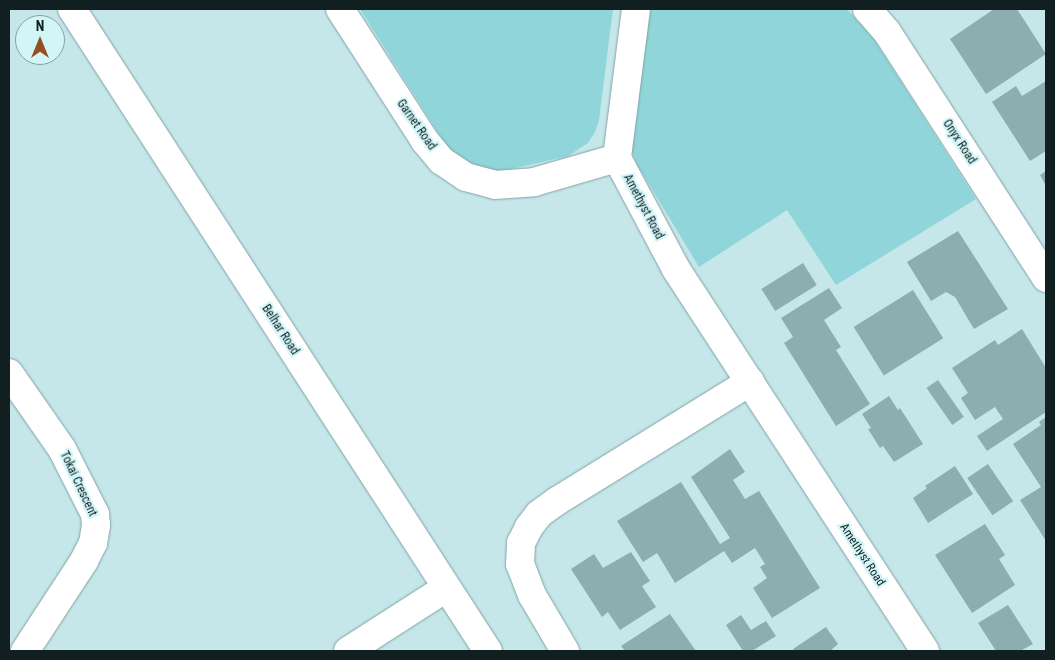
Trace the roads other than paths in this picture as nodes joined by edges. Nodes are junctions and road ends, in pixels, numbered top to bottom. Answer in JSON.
{"nodes":[{"id":1,"x":72,"y":9,"type":"edge"},
{"id":2,"x":340,"y":9,"type":"edge"},
{"id":3,"x":636,"y":9,"type":"edge"},
{"id":4,"x":867,"y":9,"type":"edge"},
{"id":5,"x":617,"y":158,"type":"junction"},
{"id":6,"x":1046,"y":278,"type":"edge"},
{"id":7,"x":9,"y":373,"type":"edge"},
{"id":8,"x":750,"y":382,"type":"junction"},
{"id":9,"x":446,"y":588,"type":"junction"},
{"id":10,"x":25,"y":651,"type":"edge"},
{"id":11,"x":348,"y":651,"type":"edge"},
{"id":12,"x":488,"y":651,"type":"edge"},
{"id":13,"x":565,"y":651,"type":"edge"},
{"id":14,"x":925,"y":651,"type":"edge"}],
"edges":[{"from":1,"to":9,"type":"street","name":"Belhar Road"},
{"from":2,"to":5,"type":"street","name":"Garnet Road"},
{"from":3,"to":5,"type":"street"},
{"from":4,"to":6,"type":"street","name":"Onyx Road"},
{"from":5,"to":8,"type":"street","name":"Amethyst Road"},
{"from":7,"to":10,"type":"street","name":"Tokai Crescent"},
{"from":8,"to":13,"type":"street"},
{"from":8,"to":14,"type":"street","name":"Amethyst Road"},
{"from":9,"to":11,"type":"street"},
{"from":9,"to":12,"type":"street","name":"Belhar Road"}]}
